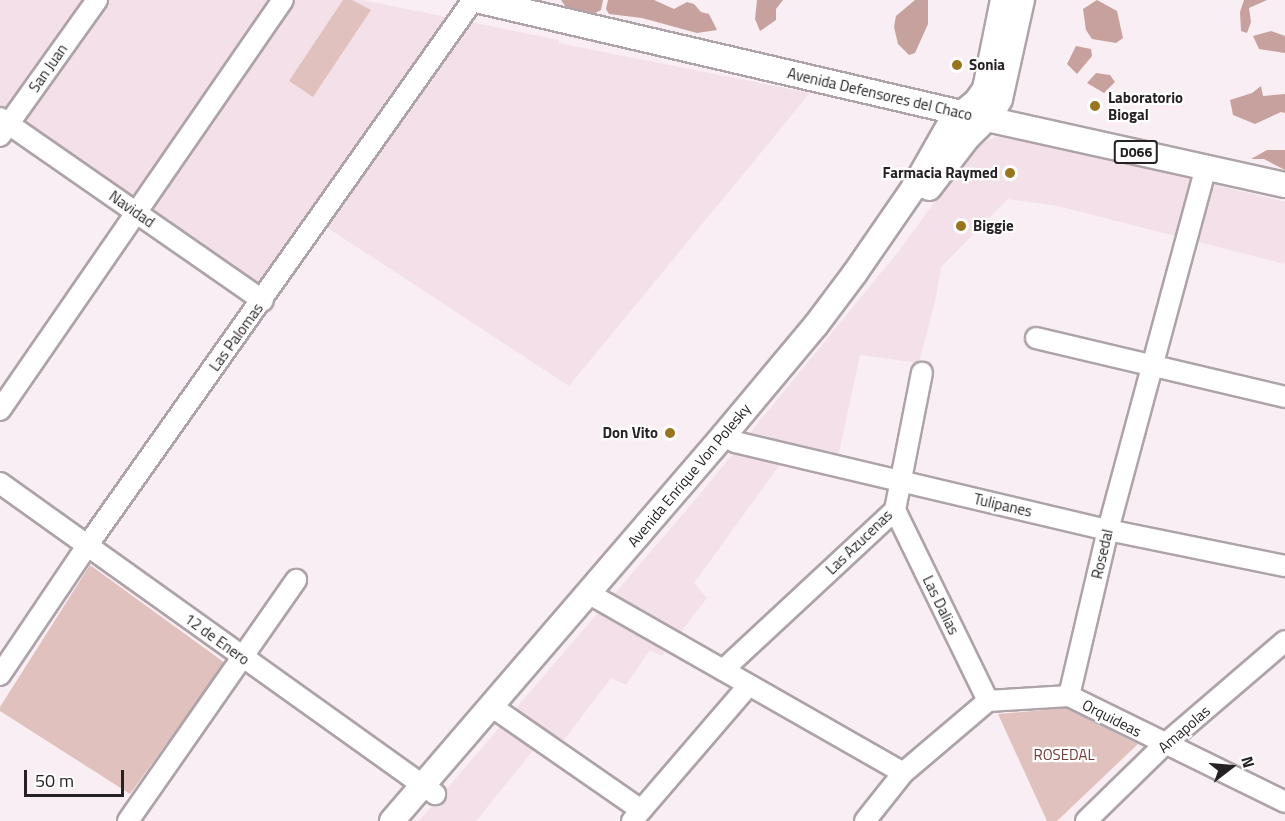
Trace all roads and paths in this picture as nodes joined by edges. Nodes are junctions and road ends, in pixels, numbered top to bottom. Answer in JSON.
{"nodes":[{"id":1,"x":97,"y":0,"type":"edge"},
{"id":2,"x":283,"y":0,"type":"edge"},
{"id":3,"x":474,"y":0,"type":"edge"},
{"id":4,"x":1003,"y":0,"type":"edge"},
{"id":5,"x":1022,"y":0,"type":"edge"},
{"id":6,"x":963,"y":112,"type":"junction"},
{"id":7,"x":987,"y":119,"type":"junction"},
{"id":8,"x":3,"y":126,"type":"edge"},
{"id":9,"x":1206,"y":168,"type":"junction"},
{"id":10,"x":1285,"y":185,"type":"edge"},
{"id":11,"x":135,"y":211,"type":"junction"},
{"id":12,"x":263,"y":301,"type":"junction"},
{"id":13,"x":1036,"y":338,"type":"dead end"},
{"id":14,"x":1154,"y":364,"type":"junction"},
{"id":15,"x":922,"y":373,"type":"dead end"},
{"id":16,"x":1285,"y":397,"type":"edge"},
{"id":17,"x":0,"y":410,"type":"edge"},
{"id":18,"x":729,"y":439,"type":"junction"},
{"id":19,"x":901,"y":482,"type":"junction"},
{"id":20,"x":0,"y":483,"type":"edge"},
{"id":21,"x":895,"y":510,"type":"junction"},
{"id":22,"x":1108,"y":530,"type":"junction"},
{"id":23,"x":87,"y":546,"type":"junction"},
{"id":24,"x":1285,"y":566,"type":"edge"},
{"id":25,"x":296,"y":580,"type":"dead end"},
{"id":26,"x":594,"y":596,"type":"junction"},
{"id":27,"x":1285,"y":641,"type":"edge"},
{"id":28,"x":244,"y":658,"type":"junction"},
{"id":29,"x":723,"y":670,"type":"junction"},
{"id":30,"x":0,"y":675,"type":"edge"},
{"id":31,"x":749,"y":685,"type":"junction"},
{"id":32,"x":1069,"y":696,"type":"junction"},
{"id":33,"x":988,"y":700,"type":"junction"},
{"id":34,"x":497,"y":710,"type":"junction"},
{"id":35,"x":1165,"y":744,"type":"junction"},
{"id":36,"x":903,"y":773,"type":"junction"},
{"id":37,"x":430,"y":789,"type":"junction"},
{"id":38,"x":1285,"y":802,"type":"edge"},
{"id":39,"x":636,"y":815,"type":"edge"},
{"id":40,"x":128,"y":821,"type":"edge"},
{"id":41,"x":392,"y":821,"type":"edge"},
{"id":42,"x":412,"y":821,"type":"edge"},
{"id":43,"x":865,"y":821,"type":"edge"},
{"id":44,"x":1086,"y":821,"type":"edge"}],
"edges":[{"from":1,"to":8,"type":"street","name":"San Juan"},
{"from":2,"to":11,"type":"street"},
{"from":3,"to":6,"type":"main road","name":"Avenida Defensores del Chaco","number":"D066"},
{"from":3,"to":12,"type":"street","name":"Las Palomas"},
{"from":4,"to":6,"type":"main road","name":"Avenida Enrique Von Polesky"},
{"from":5,"to":7,"type":"main road","name":"Avenida Enrique Von Polesky"},
{"from":6,"to":7,"type":"main road","name":"Avenida Defensores del Chaco","number":"D066"},
{"from":6,"to":18,"type":"main road","name":"Avenida Enrique Von Polesky"},
{"from":7,"to":9,"type":"main road","name":"Avenida Defensores del Chaco","number":"D066"},
{"from":7,"to":18,"type":"main road","name":"Avenida Enrique Von Polesky"},
{"from":8,"to":11,"type":"street","name":"Navidad"},
{"from":9,"to":10,"type":"main road","name":"Avenida Defensores del Chaco","number":"D066"},
{"from":9,"to":14,"type":"street","name":"Rosedal"},
{"from":11,"to":12,"type":"street","name":"Navidad"},
{"from":11,"to":17,"type":"street"},
{"from":12,"to":23,"type":"street","name":"Las Palomas"},
{"from":13,"to":14,"type":"street"},
{"from":14,"to":16,"type":"street"},
{"from":14,"to":22,"type":"street","name":"Rosedal"},
{"from":15,"to":19,"type":"street","name":"Las Azucenas"},
{"from":18,"to":19,"type":"street","name":"Tulipanes"},
{"from":18,"to":26,"type":"main road","name":"Avenida Enrique Von Polesky"},
{"from":19,"to":21,"type":"street","name":"Las Azucenas"},
{"from":19,"to":22,"type":"street","name":"Tulipanes"},
{"from":20,"to":23,"type":"street","name":"12 de Enero"},
{"from":21,"to":29,"type":"street","name":"Las Azucenas"},
{"from":21,"to":33,"type":"street","name":"Las Dalias"},
{"from":22,"to":24,"type":"street","name":"Tulipanes"},
{"from":22,"to":32,"type":"street","name":"Rosedal"},
{"from":23,"to":28,"type":"street","name":"12 de Enero"},
{"from":23,"to":30,"type":"street","name":"Las Palomas"},
{"from":25,"to":28,"type":"street"},
{"from":26,"to":29,"type":"street"},
{"from":26,"to":34,"type":"main road","name":"Avenida Enrique Von Polesky"},
{"from":27,"to":35,"type":"street","name":"Amapolas"},
{"from":28,"to":37,"type":"street","name":"12 de Enero"},
{"from":28,"to":40,"type":"street"},
{"from":29,"to":31,"type":"street"},
{"from":31,"to":36,"type":"street"},
{"from":31,"to":39,"type":"street"},
{"from":32,"to":33,"type":"street"},
{"from":32,"to":35,"type":"street","name":"Orquideas"},
{"from":33,"to":36,"type":"street"},
{"from":34,"to":37,"type":"main road","name":"Avenida Enrique Von Polesky"},
{"from":34,"to":39,"type":"street"},
{"from":35,"to":38,"type":"street","name":"Orquideas"},
{"from":35,"to":44,"type":"street","name":"Amapolas"},
{"from":36,"to":43,"type":"street"},
{"from":37,"to":41,"type":"main road","name":"Avenida Enrique Von Polesky"},
{"from":37,"to":42,"type":"main road","name":"Avenida Enrique Von Polesky"}]}
